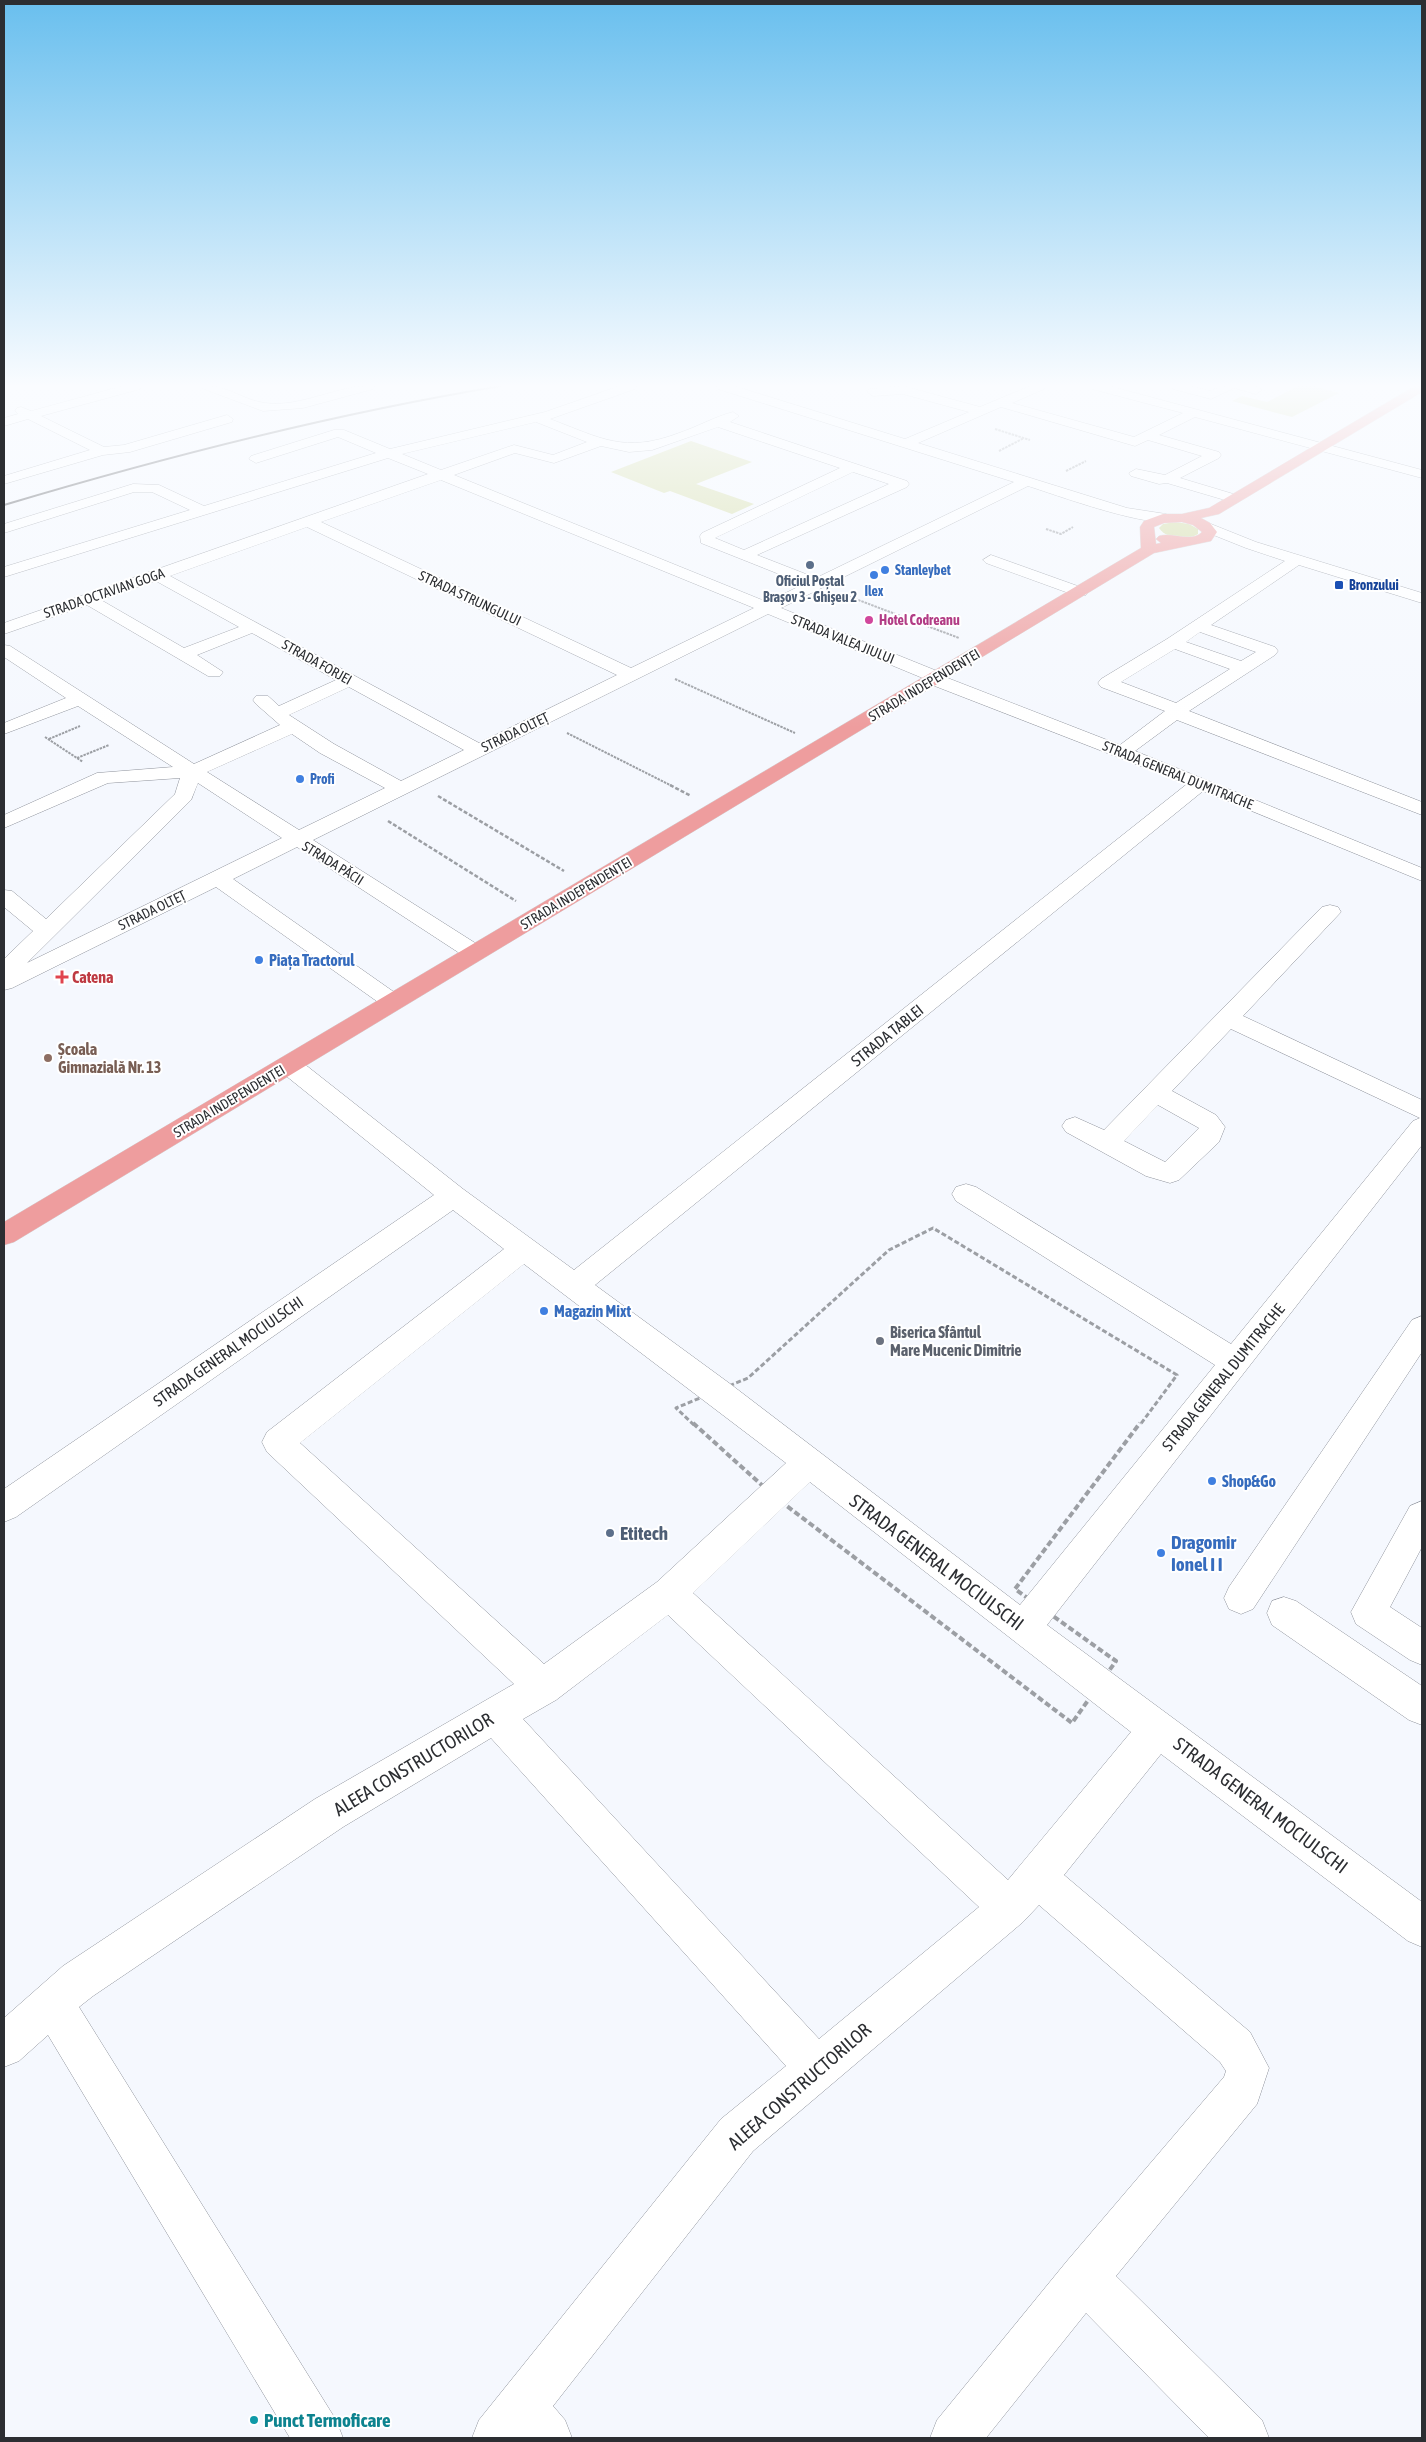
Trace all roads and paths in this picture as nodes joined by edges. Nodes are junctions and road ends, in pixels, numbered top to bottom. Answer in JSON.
{"nodes":[{"id":1,"x":95,"y":500,"type":"edge"},
{"id":2,"x":180,"y":500,"type":"edge"},
{"id":3,"x":235,"y":500,"type":"edge"},
{"id":4,"x":371,"y":500,"type":"edge"},
{"id":5,"x":507,"y":500,"type":"edge"},
{"id":6,"x":783,"y":500,"type":"edge"},
{"id":7,"x":866,"y":500,"type":"edge"},
{"id":8,"x":988,"y":500,"type":"edge"},
{"id":9,"x":1087,"y":500,"type":"edge"},
{"id":10,"x":1233,"y":500,"type":"edge"},
{"id":11,"x":202,"y":510,"type":"junction"},
{"id":12,"x":1214,"y":511,"type":"junction"},
{"id":13,"x":1128,"y":513,"type":"junction"},
{"id":14,"x":1166,"y":518,"type":"junction"},
{"id":15,"x":1182,"y":518,"type":"junction"},
{"id":16,"x":309,"y":522,"type":"junction"},
{"id":17,"x":1073,"y":527,"type":"dead end"},
{"id":18,"x":4,"y":529,"type":"edge"},
{"id":19,"x":1046,"y":529,"type":"dead end"},
{"id":20,"x":1148,"y":529,"type":"junction"},
{"id":21,"x":1203,"y":531,"type":"junction"},
{"id":22,"x":1182,"y":542,"type":"junction"},
{"id":23,"x":1149,"y":550,"type":"junction"},
{"id":24,"x":744,"y":555,"type":"junction"},
{"id":25,"x":1298,"y":559,"type":"junction"},
{"id":26,"x":991,"y":560,"type":"dead end"},
{"id":27,"x":4,"y":572,"type":"edge"},
{"id":28,"x":157,"y":575,"type":"junction"},
{"id":29,"x":817,"y":584,"type":"junction"},
{"id":30,"x":1080,"y":592,"type":"junction"},
{"id":31,"x":1422,"y":598,"type":"edge"},
{"id":32,"x":88,"y":599,"type":"junction"},
{"id":33,"x":767,"y":608,"type":"junction"},
{"id":34,"x":1198,"y":626,"type":"junction"},
{"id":35,"x":253,"y":627,"type":"junction"},
{"id":36,"x":4,"y":629,"type":"edge"},
{"id":37,"x":1173,"y":643,"type":"junction"},
{"id":38,"x":985,"y":648,"type":"junction"},
{"id":39,"x":4,"y":650,"type":"edge"},
{"id":40,"x":183,"y":654,"type":"junction"},
{"id":41,"x":1244,"y":668,"type":"junction"},
{"id":42,"x":639,"y":671,"type":"junction"},
{"id":43,"x":214,"y":672,"type":"dead end"},
{"id":44,"x":935,"y":678,"type":"junction"},
{"id":45,"x":350,"y":680,"type":"junction"},
{"id":46,"x":79,"y":699,"type":"junction"},
{"id":47,"x":262,"y":700,"type":"dead end"},
{"id":48,"x":1178,"y":710,"type":"junction"},
{"id":49,"x":276,"y":714,"type":"junction"},
{"id":50,"x":540,"y":719,"type":"junction"},
{"id":51,"x":23,"y":722,"type":"junction"},
{"id":52,"x":292,"y":726,"type":"junction"},
{"id":53,"x":4,"y":729,"type":"edge"},
{"id":54,"x":133,"y":734,"type":"junction"},
{"id":55,"x":823,"y":745,"type":"junction"},
{"id":56,"x":478,"y":750,"type":"junction"},
{"id":57,"x":1122,"y":752,"type":"junction"},
{"id":58,"x":77,"y":758,"type":"junction"},
{"id":59,"x":192,"y":772,"type":"junction"},
{"id":60,"x":104,"y":777,"type":"junction"},
{"id":61,"x":1201,"y":784,"type":"junction"},
{"id":62,"x":407,"y":785,"type":"junction"},
{"id":63,"x":364,"y":806,"type":"junction"},
{"id":64,"x":716,"y":809,"type":"junction"},
{"id":65,"x":1422,"y":809,"type":"edge"},
{"id":66,"x":4,"y":822,"type":"edge"},
{"id":67,"x":296,"y":839,"type":"junction"},
{"id":68,"x":1422,"y":875,"type":"edge"},
{"id":69,"x":217,"y":878,"type":"junction"},
{"id":70,"x":588,"y":886,"type":"junction"},
{"id":71,"x":4,"y":896,"type":"edge"},
{"id":72,"x":1330,"y":912,"type":"dead end"},
{"id":73,"x":539,"y":915,"type":"junction"},
{"id":74,"x":46,"y":930,"type":"junction"},
{"id":75,"x":475,"y":953,"type":"junction"},
{"id":76,"x":4,"y":972,"type":"edge"},
{"id":77,"x":4,"y":983,"type":"edge"},
{"id":78,"x":393,"y":1002,"type":"junction"},
{"id":79,"x":1228,"y":1018,"type":"junction"},
{"id":80,"x":289,"y":1065,"type":"junction"},
{"id":81,"x":1156,"y":1093,"type":"junction"},
{"id":82,"x":1422,"y":1110,"type":"edge"},
{"id":83,"x":1075,"y":1126,"type":"dead end"},
{"id":84,"x":1107,"y":1143,"type":"junction"},
{"id":85,"x":1416,"y":1144,"type":"edge"},
{"id":86,"x":966,"y":1194,"type":"dead end"},
{"id":87,"x":452,"y":1196,"type":"junction"},
{"id":88,"x":4,"y":1236,"type":"edge"},
{"id":89,"x":523,"y":1249,"type":"junction"},
{"id":90,"x":573,"y":1287,"type":"junction"},
{"id":91,"x":1422,"y":1328,"type":"edge"},
{"id":92,"x":1235,"y":1362,"type":"junction"},
{"id":93,"x":718,"y":1392,"type":"junction"},
{"id":94,"x":808,"y":1464,"type":"junction"},
{"id":95,"x":775,"y":1497,"type":"junction"},
{"id":96,"x":4,"y":1507,"type":"edge"},
{"id":97,"x":1422,"y":1516,"type":"edge"},
{"id":98,"x":669,"y":1593,"type":"junction"},
{"id":99,"x":1241,"y":1598,"type":"dead end"},
{"id":100,"x":1284,"y":1613,"type":"dead end"},
{"id":101,"x":1032,"y":1617,"type":"junction"},
{"id":102,"x":1422,"y":1648,"type":"edge"},
{"id":103,"x":1100,"y":1684,"type":"junction"},
{"id":104,"x":543,"y":1687,"type":"junction"},
{"id":105,"x":1422,"y":1707,"type":"edge"},
{"id":106,"x":494,"y":1715,"type":"junction"},
{"id":107,"x":1158,"y":1728,"type":"junction"},
{"id":108,"x":1023,"y":1893,"type":"junction"},
{"id":109,"x":1422,"y":1927,"type":"edge"},
{"id":110,"x":52,"y":2002,"type":"junction"},
{"id":111,"x":4,"y":2046,"type":"edge"},
{"id":112,"x":816,"y":2068,"type":"junction"},
{"id":113,"x":1084,"y":2278,"type":"junction"},
{"id":114,"x":522,"y":2428,"type":"edge"},
{"id":115,"x":318,"y":2438,"type":"edge"},
{"id":116,"x":955,"y":2438,"type":"edge"},
{"id":117,"x":1244,"y":2438,"type":"edge"}],
"edges":[{"from":1,"to":18,"type":"street"},
{"from":2,"to":11,"type":"street"},
{"from":3,"to":11,"type":"street"},
{"from":4,"to":16,"type":"street","name":"STRADA OCTAVIAN GOGA"},
{"from":5,"to":33,"type":"street","name":"STRADA VALEA JIULUI"},
{"from":6,"to":24,"type":"street"},
{"from":7,"to":24,"type":"street"},
{"from":8,"to":29,"type":"street","name":"STRADA OLTEȚ"},
{"from":9,"to":13,"type":"street"},
{"from":10,"to":12,"type":"main road"},
{"from":11,"to":27,"type":"street"},
{"from":12,"to":15,"type":"main road"},
{"from":12,"to":21,"type":"main road"},
{"from":13,"to":14,"type":"street"},
{"from":13,"to":20,"type":"street"},
{"from":14,"to":15,"type":"main road"},
{"from":14,"to":20,"type":"main road"},
{"from":15,"to":21,"type":"main road"},
{"from":16,"to":28,"type":"street","name":"STRADA OCTAVIAN GOGA"},
{"from":16,"to":42,"type":"street","name":"STRADA STRUNGULUI"},
{"from":17,"to":19,"type":"path"},
{"from":20,"to":22,"type":"main road"},
{"from":20,"to":23,"type":"main road"},
{"from":21,"to":22,"type":"main road"},
{"from":21,"to":25,"type":"street"},
{"from":22,"to":23,"type":"main road","name":"STRADA INDEPENDENȚEI"},
{"from":23,"to":30,"type":"main road","name":"STRADA INDEPENDENȚEI"},
{"from":24,"to":29,"type":"street"},
{"from":25,"to":31,"type":"street"},
{"from":25,"to":34,"type":"street"},
{"from":26,"to":30,"type":"street"},
{"from":28,"to":32,"type":"street","name":"STRADA OCTAVIAN GOGA"},
{"from":28,"to":35,"type":"street","name":"STRADA FORJEI"},
{"from":29,"to":33,"type":"street","name":"STRADA OLTEȚ"},
{"from":29,"to":38,"type":"path"},
{"from":30,"to":38,"type":"main road","name":"STRADA INDEPENDENȚEI"},
{"from":32,"to":36,"type":"street","name":"STRADA OCTAVIAN GOGA"},
{"from":32,"to":40,"type":"street"},
{"from":33,"to":42,"type":"street","name":"STRADA OLTEȚ"},
{"from":33,"to":44,"type":"street","name":"STRADA VALEA JIULUI"},
{"from":34,"to":37,"type":"street"},
{"from":34,"to":41,"type":"street"},
{"from":35,"to":40,"type":"street"},
{"from":35,"to":45,"type":"street","name":"STRADA FORJEI"},
{"from":37,"to":41,"type":"street"},
{"from":37,"to":48,"type":"street"},
{"from":38,"to":44,"type":"main road","name":"STRADA INDEPENDENȚEI"},
{"from":39,"to":46,"type":"street","name":"STRADA PĂCII"},
{"from":40,"to":43,"type":"street"},
{"from":41,"to":48,"type":"street"},
{"from":42,"to":50,"type":"street","name":"STRADA OLTEȚ"},
{"from":42,"to":55,"type":"path"},
{"from":44,"to":55,"type":"main road","name":"STRADA INDEPENDENȚEI"},
{"from":44,"to":57,"type":"street","name":"STRADA GENERAL DUMITRACHE"},
{"from":45,"to":49,"type":"street"},
{"from":45,"to":56,"type":"street","name":"STRADA FORJEI"},
{"from":46,"to":51,"type":"street"},
{"from":46,"to":54,"type":"street","name":"STRADA PĂCII"},
{"from":47,"to":49,"type":"street"},
{"from":48,"to":57,"type":"street"},
{"from":48,"to":65,"type":"street"},
{"from":49,"to":52,"type":"street"},
{"from":50,"to":56,"type":"street","name":"STRADA OLTEȚ"},
{"from":50,"to":64,"type":"path"},
{"from":51,"to":53,"type":"street"},
{"from":51,"to":58,"type":"path"},
{"from":52,"to":59,"type":"street"},
{"from":52,"to":62,"type":"street"},
{"from":54,"to":58,"type":"path"},
{"from":54,"to":59,"type":"street","name":"STRADA PĂCII"},
{"from":55,"to":64,"type":"main road","name":"STRADA INDEPENDENȚEI"},
{"from":56,"to":62,"type":"street","name":"STRADA OLTEȚ"},
{"from":57,"to":61,"type":"street","name":"STRADA GENERAL DUMITRACHE"},
{"from":58,"to":60,"type":"path"},
{"from":59,"to":60,"type":"street"},
{"from":59,"to":67,"type":"street","name":"STRADA PĂCII"},
{"from":59,"to":74,"type":"street"},
{"from":60,"to":66,"type":"street"},
{"from":61,"to":68,"type":"street","name":"STRADA GENERAL DUMITRACHE"},
{"from":61,"to":90,"type":"street","name":"STRADA TABLEI"},
{"from":62,"to":63,"type":"street","name":"STRADA OLTEȚ"},
{"from":62,"to":70,"type":"path"},
{"from":63,"to":67,"type":"street","name":"STRADA OLTEȚ"},
{"from":63,"to":73,"type":"path"},
{"from":64,"to":70,"type":"main road","name":"STRADA INDEPENDENȚEI"},
{"from":67,"to":69,"type":"street","name":"STRADA OLTEȚ"},
{"from":67,"to":75,"type":"street","name":"STRADA PĂCII"},
{"from":69,"to":77,"type":"street","name":"STRADA OLTEȚ"},
{"from":69,"to":78,"type":"street"},
{"from":70,"to":73,"type":"main road","name":"STRADA INDEPENDENȚEI"},
{"from":71,"to":74,"type":"street"},
{"from":72,"to":79,"type":"street"},
{"from":73,"to":75,"type":"main road","name":"STRADA INDEPENDENȚEI"},
{"from":74,"to":76,"type":"street"},
{"from":75,"to":78,"type":"main road","name":"STRADA INDEPENDENȚEI"},
{"from":78,"to":80,"type":"main road","name":"STRADA INDEPENDENȚEI"},
{"from":79,"to":81,"type":"street"},
{"from":79,"to":82,"type":"street"},
{"from":80,"to":87,"type":"street","name":"STRADA GENERAL MOCIULSCHI"},
{"from":80,"to":88,"type":"main road","name":"STRADA INDEPENDENȚEI"},
{"from":81,"to":84,"type":"street"},
{"from":81,"to":84,"type":"street"},
{"from":83,"to":84,"type":"street"},
{"from":85,"to":92,"type":"street","name":"STRADA GENERAL DUMITRACHE"},
{"from":86,"to":92,"type":"street"},
{"from":87,"to":89,"type":"street","name":"STRADA GENERAL MOCIULSCHI"},
{"from":87,"to":96,"type":"street","name":"STRADA GENERAL MOCIULSCHI"},
{"from":89,"to":90,"type":"street","name":"STRADA GENERAL MOCIULSCHI"},
{"from":89,"to":104,"type":"street"},
{"from":90,"to":93,"type":"street","name":"STRADA GENERAL MOCIULSCHI"},
{"from":91,"to":99,"type":"street"},
{"from":92,"to":101,"type":"street","name":"STRADA GENERAL DUMITRACHE"},
{"from":93,"to":94,"type":"street","name":"STRADA GENERAL MOCIULSCHI"},
{"from":93,"to":95,"type":"path"},
{"from":93,"to":101,"type":"path"},
{"from":94,"to":95,"type":"street","name":"ALEEA CONSTRUCTORILOR"},
{"from":94,"to":101,"type":"street","name":"STRADA GENERAL MOCIULSCHI"},
{"from":95,"to":98,"type":"street","name":"ALEEA CONSTRUCTORILOR"},
{"from":95,"to":103,"type":"path"},
{"from":97,"to":102,"type":"street"},
{"from":98,"to":104,"type":"street","name":"ALEEA CONSTRUCTORILOR"},
{"from":98,"to":108,"type":"street"},
{"from":100,"to":105,"type":"street"},
{"from":101,"to":103,"type":"street","name":"STRADA GENERAL MOCIULSCHI"},
{"from":101,"to":103,"type":"path"},
{"from":103,"to":107,"type":"street","name":"STRADA GENERAL MOCIULSCHI"},
{"from":104,"to":106,"type":"street","name":"ALEEA CONSTRUCTORILOR"},
{"from":106,"to":110,"type":"street","name":"ALEEA CONSTRUCTORILOR"},
{"from":106,"to":112,"type":"street"},
{"from":107,"to":108,"type":"street","name":"ALEEA CONSTRUCTORILOR"},
{"from":107,"to":109,"type":"street","name":"STRADA GENERAL MOCIULSCHI"},
{"from":108,"to":112,"type":"street","name":"ALEEA CONSTRUCTORILOR"},
{"from":108,"to":113,"type":"street"},
{"from":110,"to":111,"type":"street","name":"ALEEA CONSTRUCTORILOR"},
{"from":110,"to":115,"type":"street"},
{"from":112,"to":114,"type":"street","name":"ALEEA CONSTRUCTORILOR"},
{"from":113,"to":116,"type":"street"},
{"from":113,"to":117,"type":"street"}]}
